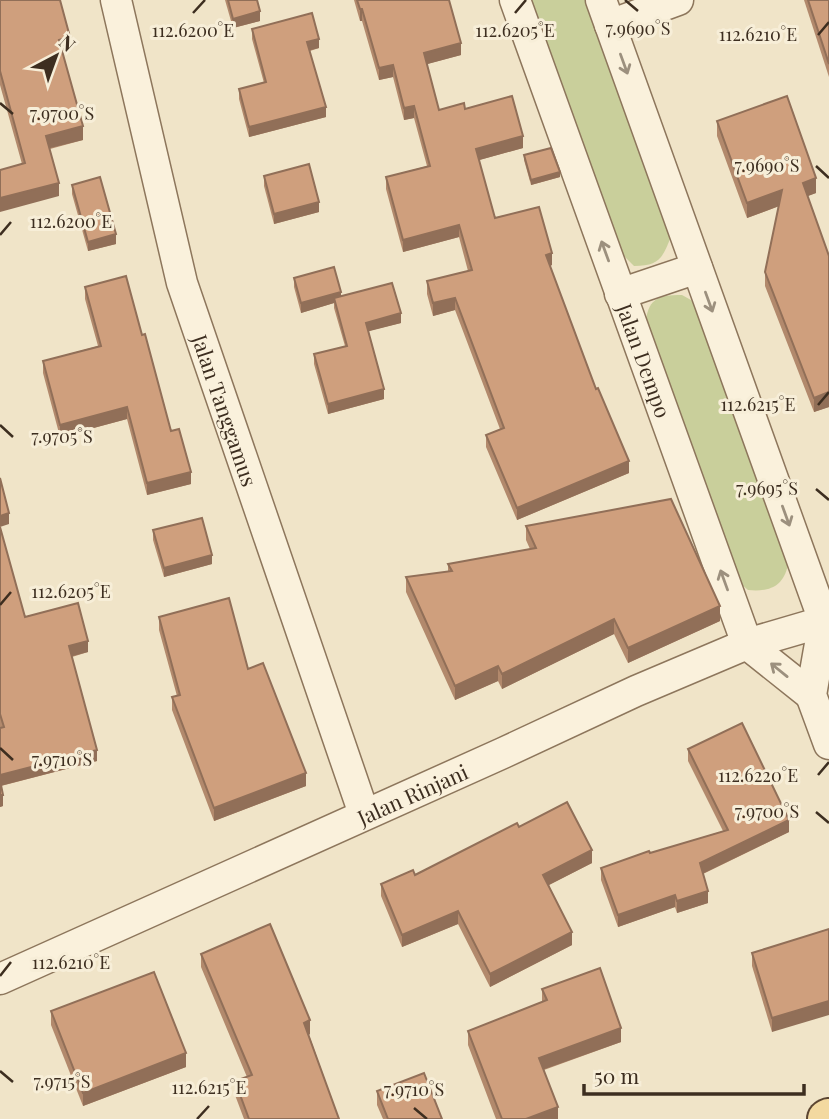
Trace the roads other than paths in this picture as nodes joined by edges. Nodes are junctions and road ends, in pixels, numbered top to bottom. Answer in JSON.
{"nodes":[{"id":1,"x":116,"y":0,"type":"edge"},
{"id":2,"x":515,"y":0,"type":"edge"},
{"id":3,"x":678,"y":0,"type":"edge"},
{"id":4,"x":606,"y":12,"type":"edge"},
{"id":5,"x":697,"y":268,"type":"junction"},
{"id":6,"x":620,"y":294,"type":"junction"},
{"id":7,"x":827,"y":620,"type":"edge"},
{"id":8,"x":747,"y":644,"type":"junction"},
{"id":9,"x":811,"y":695,"type":"junction"},
{"id":10,"x":829,"y":744,"type":"edge"},
{"id":11,"x":364,"y":814,"type":"junction"},
{"id":12,"x":0,"y":979,"type":"edge"}],
"edges":[{"from":1,"to":11,"type":"street","name":"Jalan Tanggamus"},
{"from":6,"to":2,"type":"street","name":"Jalan Dempo","one_way":true},
{"from":3,"to":4,"type":"street"},
{"from":4,"to":5,"type":"street","one_way":true},
{"from":5,"to":6,"type":"street"},
{"from":5,"to":7,"type":"street","one_way":true},
{"from":8,"to":6,"type":"street","name":"Jalan Dempo","one_way":true},
{"from":7,"to":8,"type":"street","name":"Jalan Rinjani"},
{"from":7,"to":9,"type":"street"},
{"from":9,"to":8,"type":"street","one_way":true},
{"from":8,"to":11,"type":"street","name":"Jalan Rinjani"},
{"from":9,"to":10,"type":"street"},
{"from":11,"to":12,"type":"street","name":"Jalan Rinjani"}]}
